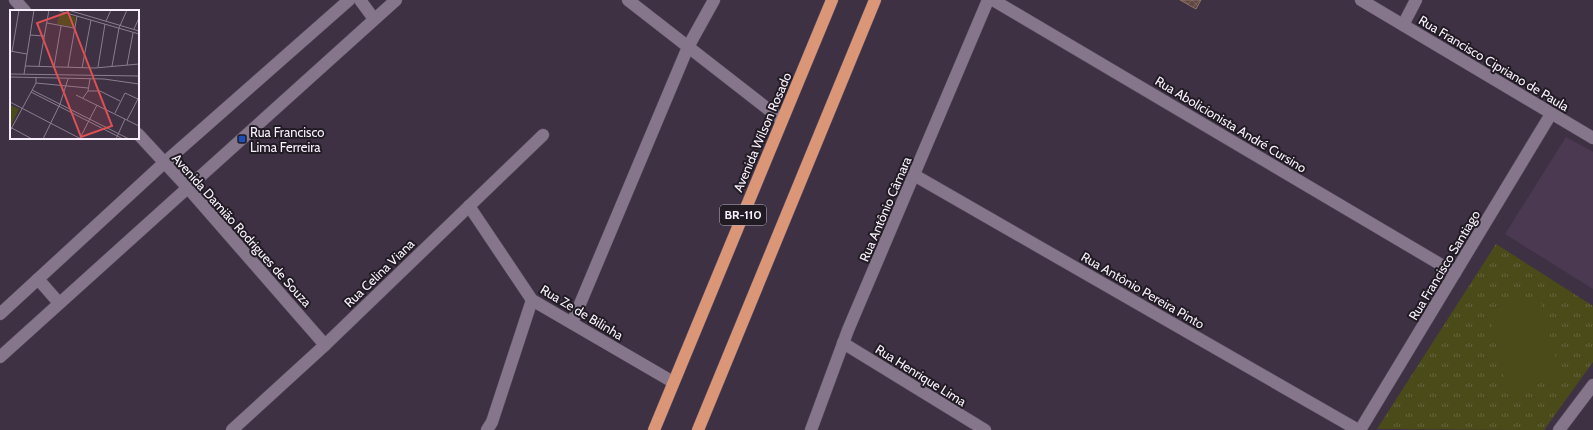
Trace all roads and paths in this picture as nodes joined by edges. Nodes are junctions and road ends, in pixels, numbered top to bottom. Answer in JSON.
{"nodes":[{"id":1,"x":15,"y":0,"type":"edge"},
{"id":2,"x":349,"y":0,"type":"edge"},
{"id":3,"x":360,"y":0,"type":"edge"},
{"id":4,"x":396,"y":0,"type":"edge"},
{"id":5,"x":628,"y":0,"type":"edge"},
{"id":6,"x":714,"y":0,"type":"edge"},
{"id":7,"x":832,"y":0,"type":"edge"},
{"id":8,"x":875,"y":0,"type":"edge"},
{"id":9,"x":988,"y":0,"type":"edge"},
{"id":10,"x":993,"y":0,"type":"edge"},
{"id":11,"x":1361,"y":0,"type":"edge"},
{"id":12,"x":1416,"y":0,"type":"edge"},
{"id":13,"x":24,"y":10,"type":"edge"},
{"id":14,"x":374,"y":19,"type":"junction"},
{"id":15,"x":1403,"y":25,"type":"junction"},
{"id":16,"x":688,"y":47,"type":"junction"},
{"id":17,"x":1552,"y":114,"type":"junction"},
{"id":18,"x":782,"y":120,"type":"junction"},
{"id":19,"x":139,"y":135,"type":"edge"},
{"id":20,"x":543,"y":135,"type":"dead end"},
{"id":21,"x":1593,"y":138,"type":"edge"},
{"id":22,"x":164,"y":163,"type":"junction"},
{"id":23,"x":914,"y":175,"type":"junction"},
{"id":24,"x":188,"y":188,"type":"junction"},
{"id":25,"x":470,"y":206,"type":"junction"},
{"id":26,"x":1455,"y":273,"type":"junction"},
{"id":27,"x":38,"y":279,"type":"junction"},
{"id":28,"x":532,"y":300,"type":"junction"},
{"id":29,"x":59,"y":303,"type":"junction"},
{"id":30,"x":0,"y":314,"type":"edge"},
{"id":31,"x":572,"y":323,"type":"junction"},
{"id":32,"x":843,"y":343,"type":"junction"},
{"id":33,"x":325,"y":345,"type":"junction"},
{"id":34,"x":0,"y":358,"type":"edge"},
{"id":35,"x":673,"y":382,"type":"junction"},
{"id":36,"x":1593,"y":385,"type":"edge"},
{"id":37,"x":232,"y":430,"type":"edge"},
{"id":38,"x":487,"y":430,"type":"edge"},
{"id":39,"x":654,"y":430,"type":"edge"},
{"id":40,"x":698,"y":430,"type":"edge"},
{"id":41,"x":811,"y":430,"type":"edge"},
{"id":42,"x":985,"y":430,"type":"edge"},
{"id":43,"x":1359,"y":430,"type":"edge"},
{"id":44,"x":1559,"y":430,"type":"edge"}],
"edges":[{"from":1,"to":13,"type":"street"},
{"from":2,"to":22,"type":"street"},
{"from":3,"to":14,"type":"street"},
{"from":4,"to":14,"type":"street"},
{"from":5,"to":16,"type":"street"},
{"from":6,"to":16,"type":"street"},
{"from":7,"to":18,"type":"highway","name":"Avenida Wilson Rosado","number":"BR-110"},
{"from":8,"to":40,"type":"highway","number":"BR-110"},
{"from":9,"to":23,"type":"street","name":"Rua Antônio Câmara"},
{"from":10,"to":26,"type":"street","name":"Rua Abolicionista André Cursino"},
{"from":11,"to":15,"type":"street","name":"Rua Francisco Cipriano de Paula"},
{"from":12,"to":15,"type":"street"},
{"from":14,"to":24,"type":"street"},
{"from":15,"to":17,"type":"street","name":"Rua Francisco Cipriano de Paula"},
{"from":16,"to":18,"type":"street"},
{"from":16,"to":31,"type":"street"},
{"from":17,"to":21,"type":"street","name":"Rua Francisco Cipriano de Paula"},
{"from":17,"to":26,"type":"street","name":"Rua Francisco Santiago"},
{"from":18,"to":35,"type":"highway","name":"Avenida Wilson Rosado","number":"BR-110"},
{"from":19,"to":22,"type":"street","name":"Avenida Damião Rodrigues de Souza"},
{"from":20,"to":25,"type":"street","name":"Rua Celina Viana"},
{"from":22,"to":24,"type":"street","name":"Avenida Damião Rodrigues de Souza"},
{"from":22,"to":27,"type":"street"},
{"from":23,"to":32,"type":"street","name":"Rua Antônio Câmara"},
{"from":23,"to":43,"type":"street","name":"Rua Antônio Pereira Pinto"},
{"from":24,"to":29,"type":"street"},
{"from":24,"to":33,"type":"street","name":"Avenida Damião Rodrigues de Souza"},
{"from":25,"to":28,"type":"street","name":"Rua Ze de Bilinha"},
{"from":25,"to":33,"type":"street","name":"Rua Celina Viana"},
{"from":26,"to":43,"type":"street","name":"Rua Francisco Santiago"},
{"from":27,"to":29,"type":"street"},
{"from":27,"to":30,"type":"street"},
{"from":28,"to":31,"type":"street","name":"Rua Ze de Bilinha"},
{"from":28,"to":38,"type":"street"},
{"from":29,"to":34,"type":"street"},
{"from":31,"to":35,"type":"street","name":"Rua Ze de Bilinha"},
{"from":32,"to":41,"type":"street","name":"Rua Antônio Câmara"},
{"from":32,"to":42,"type":"street","name":"Rua Henrique Lima"},
{"from":33,"to":37,"type":"street","name":"Rua Celina Viana"},
{"from":35,"to":39,"type":"highway","name":"Avenida Wilson Rosado","number":"BR-110"},
{"from":36,"to":44,"type":"street"}]}
